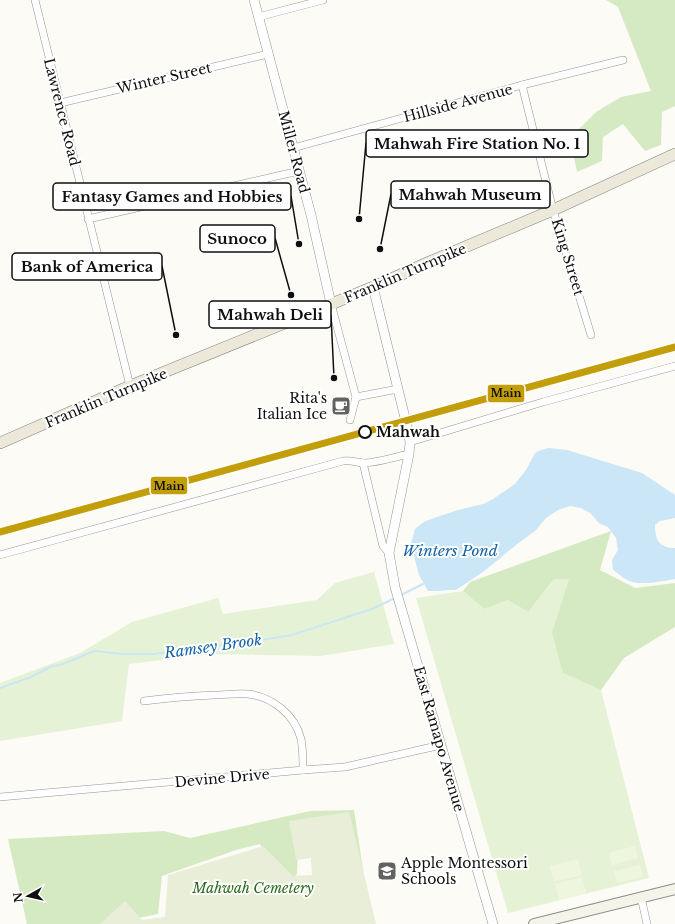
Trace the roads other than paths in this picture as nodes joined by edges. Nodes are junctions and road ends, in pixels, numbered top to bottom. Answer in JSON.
{"nodes":[{"id":1,"x":35,"y":0,"type":"edge"},
{"id":2,"x":254,"y":0,"type":"edge"},
{"id":3,"x":323,"y":0,"type":"edge"},
{"id":4,"x":258,"y":18,"type":"junction"},
{"id":5,"x":268,"y":54,"type":"junction"},
{"id":6,"x":623,"y":60,"type":"dead end"},
{"id":7,"x":522,"y":85,"type":"junction"},
{"id":8,"x":60,"y":103,"type":"junction"},
{"id":9,"x":293,"y":148,"type":"junction"},
{"id":10,"x":675,"y":154,"type":"edge"},
{"id":11,"x":299,"y":171,"type":"junction"},
{"id":12,"x":553,"y":210,"type":"junction"},
{"id":13,"x":88,"y":219,"type":"junction"},
{"id":14,"x":372,"y":287,"type":"junction"},
{"id":15,"x":331,"y":304,"type":"junction"},
{"id":16,"x":591,"y":335,"type":"dead end"},
{"id":17,"x":675,"y":366,"type":"edge"},
{"id":18,"x":130,"y":386,"type":"junction"},
{"id":19,"x":398,"y":389,"type":"junction"},
{"id":20,"x":356,"y":397,"type":"junction"},
{"id":21,"x":350,"y":420,"type":"dead end"},
{"id":22,"x":410,"y":442,"type":"junction"},
{"id":23,"x":0,"y":444,"type":"edge"},
{"id":24,"x":409,"y":454,"type":"junction"},
{"id":25,"x":363,"y":463,"type":"junction"},
{"id":26,"x":389,"y":553,"type":"junction"},
{"id":27,"x":0,"y":555,"type":"edge"},
{"id":28,"x":144,"y":701,"type":"dead end"},
{"id":29,"x":441,"y":745,"type":"junction"},
{"id":30,"x":303,"y":770,"type":"junction"},
{"id":31,"x":0,"y":797,"type":"edge"},
{"id":32,"x":675,"y":889,"type":"edge"},
{"id":33,"x":641,"y":898,"type":"junction"},
{"id":34,"x":493,"y":924,"type":"edge"},
{"id":35,"x":536,"y":924,"type":"edge"},
{"id":36,"x":648,"y":924,"type":"edge"}],
"edges":[{"from":1,"to":8,"type":"street","name":"Lawrence Road"},
{"from":2,"to":4,"type":"street","name":"Miller Road"},
{"from":3,"to":4,"type":"street"},
{"from":4,"to":5,"type":"street","name":"Miller Road"},
{"from":5,"to":8,"type":"street","name":"Winter Street"},
{"from":5,"to":9,"type":"street","name":"Miller Road"},
{"from":6,"to":7,"type":"street","name":"Hillside Avenue"},
{"from":7,"to":9,"type":"street","name":"Hillside Avenue"},
{"from":7,"to":12,"type":"street","name":"King Street"},
{"from":8,"to":13,"type":"street","name":"Lawrence Road"},
{"from":9,"to":11,"type":"street","name":"Miller Road"},
{"from":10,"to":12,"type":"main road","name":"Franklin Turnpike"},
{"from":11,"to":13,"type":"street"},
{"from":11,"to":15,"type":"street","name":"Miller Road"},
{"from":12,"to":14,"type":"main road","name":"Franklin Turnpike"},
{"from":12,"to":16,"type":"street","name":"King Street"},
{"from":13,"to":18,"type":"street","name":"Lawrence Road"},
{"from":14,"to":15,"type":"main road","name":"Franklin Turnpike"},
{"from":14,"to":19,"type":"street"},
{"from":15,"to":18,"type":"main road","name":"Franklin Turnpike"},
{"from":15,"to":20,"type":"street"},
{"from":17,"to":22,"type":"street"},
{"from":18,"to":23,"type":"main road","name":"Franklin Turnpike"},
{"from":19,"to":20,"type":"street"},
{"from":19,"to":22,"type":"street"},
{"from":20,"to":21,"type":"street"},
{"from":22,"to":24,"type":"street"},
{"from":24,"to":25,"type":"street"},
{"from":24,"to":26,"type":"street"},
{"from":25,"to":26,"type":"street"},
{"from":25,"to":27,"type":"street"},
{"from":26,"to":29,"type":"street","name":"East Ramapo Avenue"},
{"from":28,"to":30,"type":"street"},
{"from":29,"to":30,"type":"street","name":"Devine Drive"},
{"from":29,"to":34,"type":"street","name":"East Ramapo Avenue"},
{"from":30,"to":31,"type":"street","name":"Devine Drive"},
{"from":32,"to":33,"type":"main road"},
{"from":33,"to":35,"type":"main road"},
{"from":33,"to":36,"type":"street"}]}
